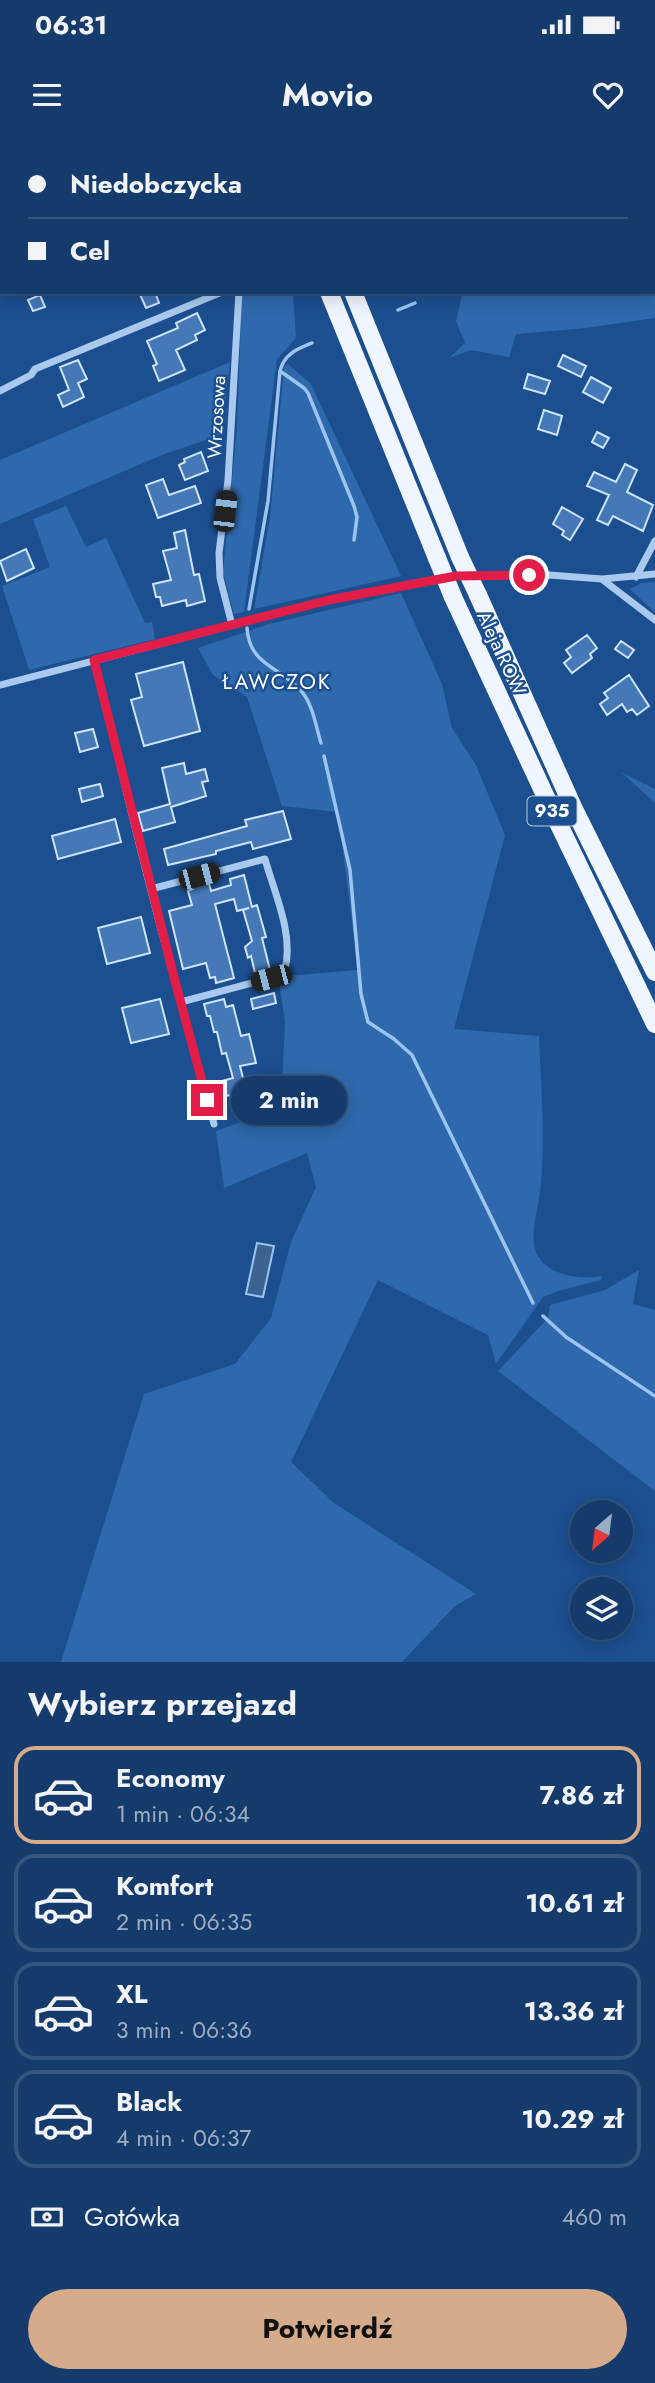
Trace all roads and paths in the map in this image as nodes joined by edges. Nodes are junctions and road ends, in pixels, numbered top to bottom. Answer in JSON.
{"nodes":[{"id":1,"x":217,"y":294,"type":"edge"},
{"id":2,"x":239,"y":294,"type":"edge"},
{"id":3,"x":330,"y":294,"type":"edge"},
{"id":4,"x":354,"y":294,"type":"edge"},
{"id":5,"x":0,"y":391,"type":"edge"},
{"id":6,"x":655,"y":541,"type":"edge"},
{"id":7,"x":655,"y":574,"type":"edge"},
{"id":8,"x":636,"y":577,"type":"junction"},
{"id":9,"x":602,"y":579,"type":"junction"},
{"id":10,"x":655,"y":620,"type":"edge"},
{"id":11,"x":232,"y":625,"type":"junction"},
{"id":12,"x":94,"y":660,"type":"junction"},
{"id":13,"x":0,"y":685,"type":"edge"},
{"id":14,"x":152,"y":889,"type":"junction"},
{"id":15,"x":655,"y":972,"type":"edge"},
{"id":16,"x":181,"y":1002,"type":"junction"},
{"id":17,"x":655,"y":1024,"type":"edge"},
{"id":18,"x":214,"y":1124,"type":"dead end"}],
"edges":[{"from":1,"to":5,"type":"street"},
{"from":2,"to":11,"type":"street","name":"Wrzosowa"},
{"from":3,"to":17,"type":"main road","name":"Aleja ROW","number":"935","bridge":true},
{"from":4,"to":15,"type":"main road","name":"Aleja ROW","number":"935","bridge":true},
{"from":6,"to":8,"type":"street"},
{"from":7,"to":8,"type":"street"},
{"from":8,"to":9,"type":"street"},
{"from":9,"to":10,"type":"street"},
{"from":9,"to":11,"type":"street"},
{"from":11,"to":12,"type":"street"},
{"from":12,"to":13,"type":"street"},
{"from":12,"to":14,"type":"street"},
{"from":14,"to":16,"type":"street"},
{"from":14,"to":16,"type":"street"},
{"from":16,"to":18,"type":"street"}]}
